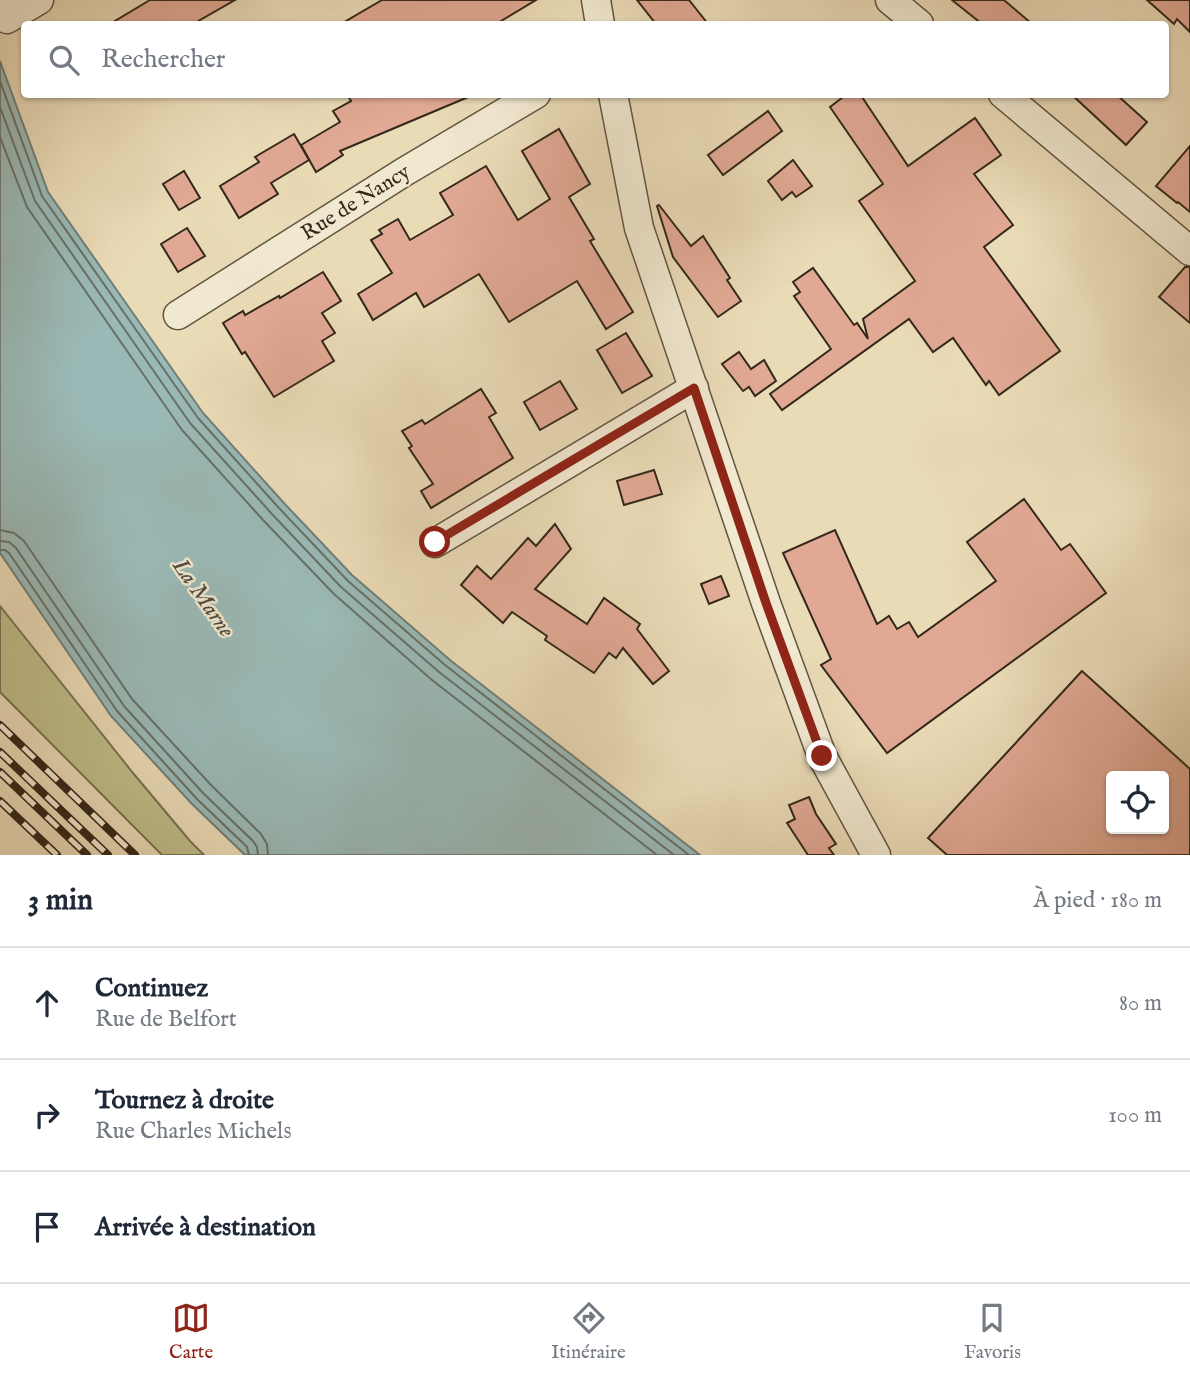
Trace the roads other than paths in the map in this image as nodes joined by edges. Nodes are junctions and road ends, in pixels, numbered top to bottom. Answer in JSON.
{"nodes":[{"id":1,"x":39,"y":0,"type":"edge"},
{"id":2,"x":596,"y":0,"type":"edge"},
{"id":3,"x":890,"y":0,"type":"edge"},
{"id":4,"x":5,"y":10,"type":"edge"},
{"id":5,"x":600,"y":21,"type":"edge"},
{"id":6,"x":915,"y":21,"type":"edge"},
{"id":7,"x":529,"y":98,"type":"edge"},
{"id":8,"x":614,"y":98,"type":"edge"},
{"id":9,"x":1008,"y":98,"type":"edge"},
{"id":10,"x":1190,"y":251,"type":"edge"},
{"id":11,"x":178,"y":315,"type":"dead end"},
{"id":12,"x":694,"y":388,"type":"junction"},
{"id":13,"x":435,"y":542,"type":"dead end"},
{"id":14,"x":876,"y":855,"type":"edge"}],
"edges":[{"from":1,"to":4,"type":"street"},
{"from":2,"to":5,"type":"street"},
{"from":3,"to":6,"type":"street"},
{"from":7,"to":11,"type":"street","name":"Rue de Nancy"},
{"from":8,"to":12,"type":"street"},
{"from":9,"to":10,"type":"street"},
{"from":12,"to":13,"type":"street"},
{"from":12,"to":14,"type":"street"}]}
